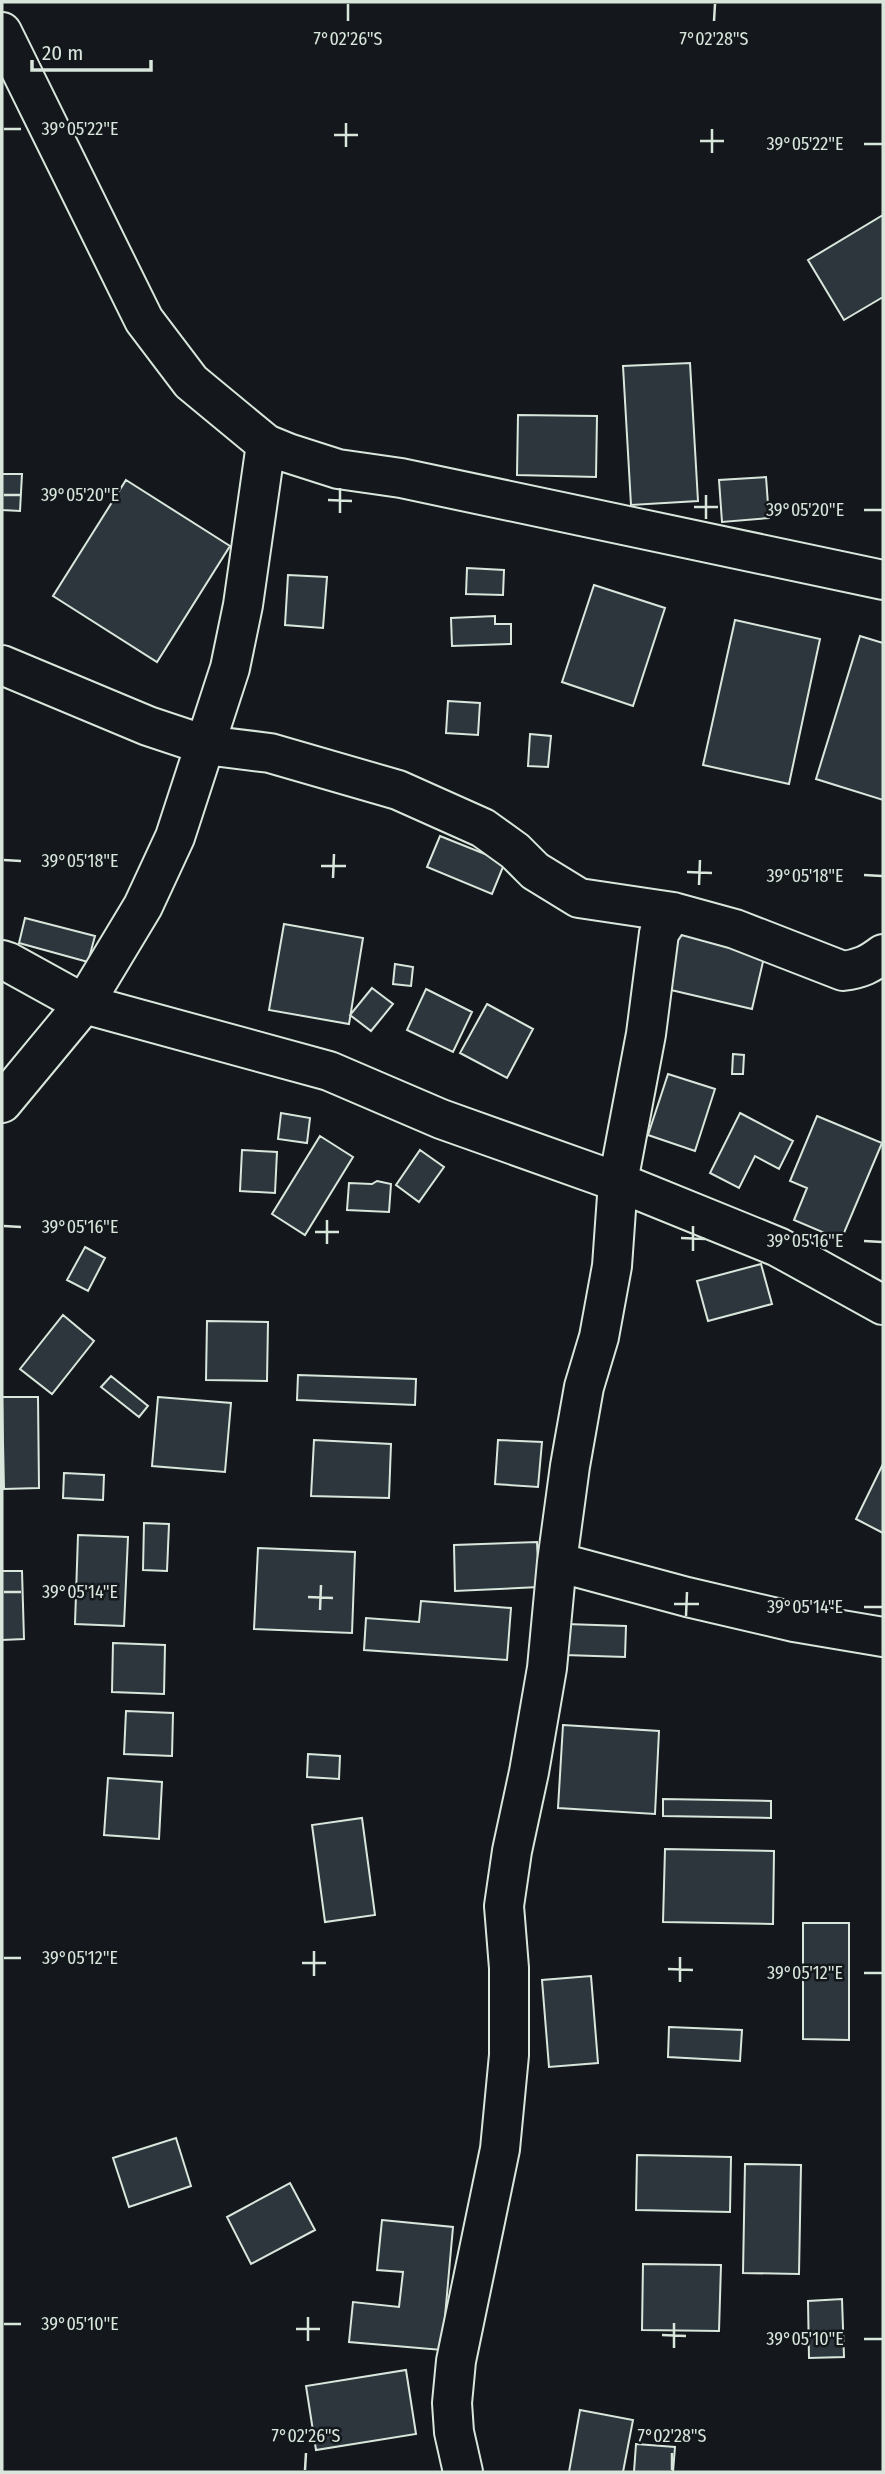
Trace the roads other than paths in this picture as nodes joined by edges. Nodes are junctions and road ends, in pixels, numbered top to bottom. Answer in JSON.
{"nodes":[{"id":1,"x":2,"y":32,"type":"edge"},
{"id":2,"x":266,"y":444,"type":"junction"},
{"id":3,"x":883,"y":580,"type":"edge"},
{"id":4,"x":2,"y":665,"type":"edge"},
{"id":5,"x":205,"y":745,"type":"junction"},
{"id":6,"x":673,"y":912,"type":"junction"},
{"id":7,"x":883,"y":954,"type":"edge"},
{"id":8,"x":2,"y":960,"type":"edge"},
{"id":9,"x":84,"y":1004,"type":"junction"},
{"id":10,"x":2,"y":1103,"type":"edge"},
{"id":11,"x":618,"y":1182,"type":"junction"},
{"id":12,"x":883,"y":1305,"type":"edge"},
{"id":13,"x":557,"y":1562,"type":"junction"},
{"id":14,"x":883,"y":1637,"type":"edge"},
{"id":15,"x":463,"y":2472,"type":"edge"}],
"edges":[{"from":1,"to":2,"type":"street"},
{"from":2,"to":3,"type":"street"},
{"from":2,"to":5,"type":"street"},
{"from":4,"to":5,"type":"street"},
{"from":5,"to":6,"type":"street"},
{"from":5,"to":9,"type":"street"},
{"from":6,"to":7,"type":"street"},
{"from":6,"to":11,"type":"street"},
{"from":8,"to":9,"type":"street"},
{"from":9,"to":10,"type":"street"},
{"from":9,"to":11,"type":"street"},
{"from":11,"to":12,"type":"street"},
{"from":11,"to":13,"type":"street"},
{"from":13,"to":14,"type":"street"},
{"from":13,"to":15,"type":"street"}]}
